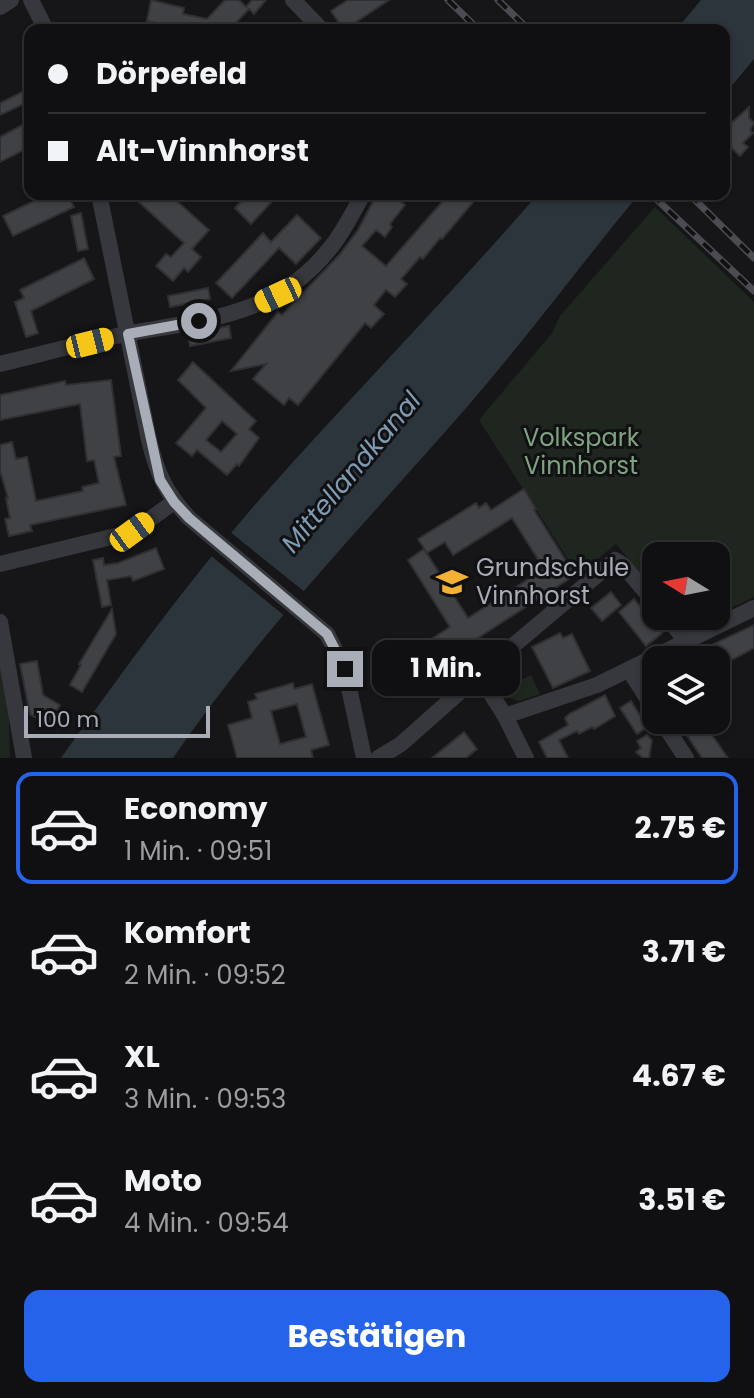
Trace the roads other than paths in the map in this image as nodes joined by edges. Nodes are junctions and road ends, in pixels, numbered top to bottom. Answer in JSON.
{"nodes":[{"id":1,"x":11,"y":0,"type":"edge"},
{"id":2,"x":31,"y":0,"type":"edge"},
{"id":3,"x":293,"y":0,"type":"edge"},
{"id":4,"x":0,"y":7,"type":"edge"},
{"id":5,"x":43,"y":24,"type":"edge"},
{"id":6,"x":316,"y":24,"type":"edge"},
{"id":7,"x":100,"y":200,"type":"edge"},
{"id":8,"x":360,"y":200,"type":"edge"},
{"id":9,"x":128,"y":334,"type":"junction"},
{"id":10,"x":0,"y":364,"type":"edge"},
{"id":11,"x":174,"y":502,"type":"junction"},
{"id":12,"x":0,"y":564,"type":"edge"},
{"id":13,"x":642,"y":587,"type":"edge"},
{"id":14,"x":754,"y":608,"type":"edge"},
{"id":15,"x":0,"y":622,"type":"edge"},
{"id":16,"x":677,"y":630,"type":"edge"},
{"id":17,"x":686,"y":641,"type":"junction"},
{"id":18,"x":629,"y":670,"type":"junction"},
{"id":19,"x":479,"y":675,"type":"junction"},
{"id":20,"x":642,"y":690,"type":"edge"},
{"id":21,"x":505,"y":716,"type":"junction"},
{"id":22,"x":670,"y":734,"type":"edge"},
{"id":23,"x":24,"y":758,"type":"edge"},
{"id":24,"x":364,"y":758,"type":"edge"},
{"id":25,"x":378,"y":758,"type":"edge"},
{"id":26,"x":526,"y":758,"type":"edge"},
{"id":27,"x":686,"y":758,"type":"edge"}],
"edges":[{"from":1,"to":4,"type":"street"},
{"from":2,"to":5,"type":"street"},
{"from":3,"to":6,"type":"street"},
{"from":7,"to":9,"type":"street"},
{"from":8,"to":9,"type":"street"},
{"from":9,"to":10,"type":"street"},
{"from":9,"to":11,"type":"street"},
{"from":11,"to":12,"type":"street"},
{"from":11,"to":24,"type":"street"},
{"from":13,"to":19,"type":"street"},
{"from":14,"to":17,"type":"street"},
{"from":15,"to":23,"type":"street"},
{"from":16,"to":17,"type":"street"},
{"from":17,"to":18,"type":"street"},
{"from":18,"to":20,"type":"street"},
{"from":18,"to":21,"type":"street"},
{"from":19,"to":21,"type":"street"},
{"from":19,"to":25,"type":"street"},
{"from":21,"to":26,"type":"street"},
{"from":22,"to":27,"type":"street"}]}
